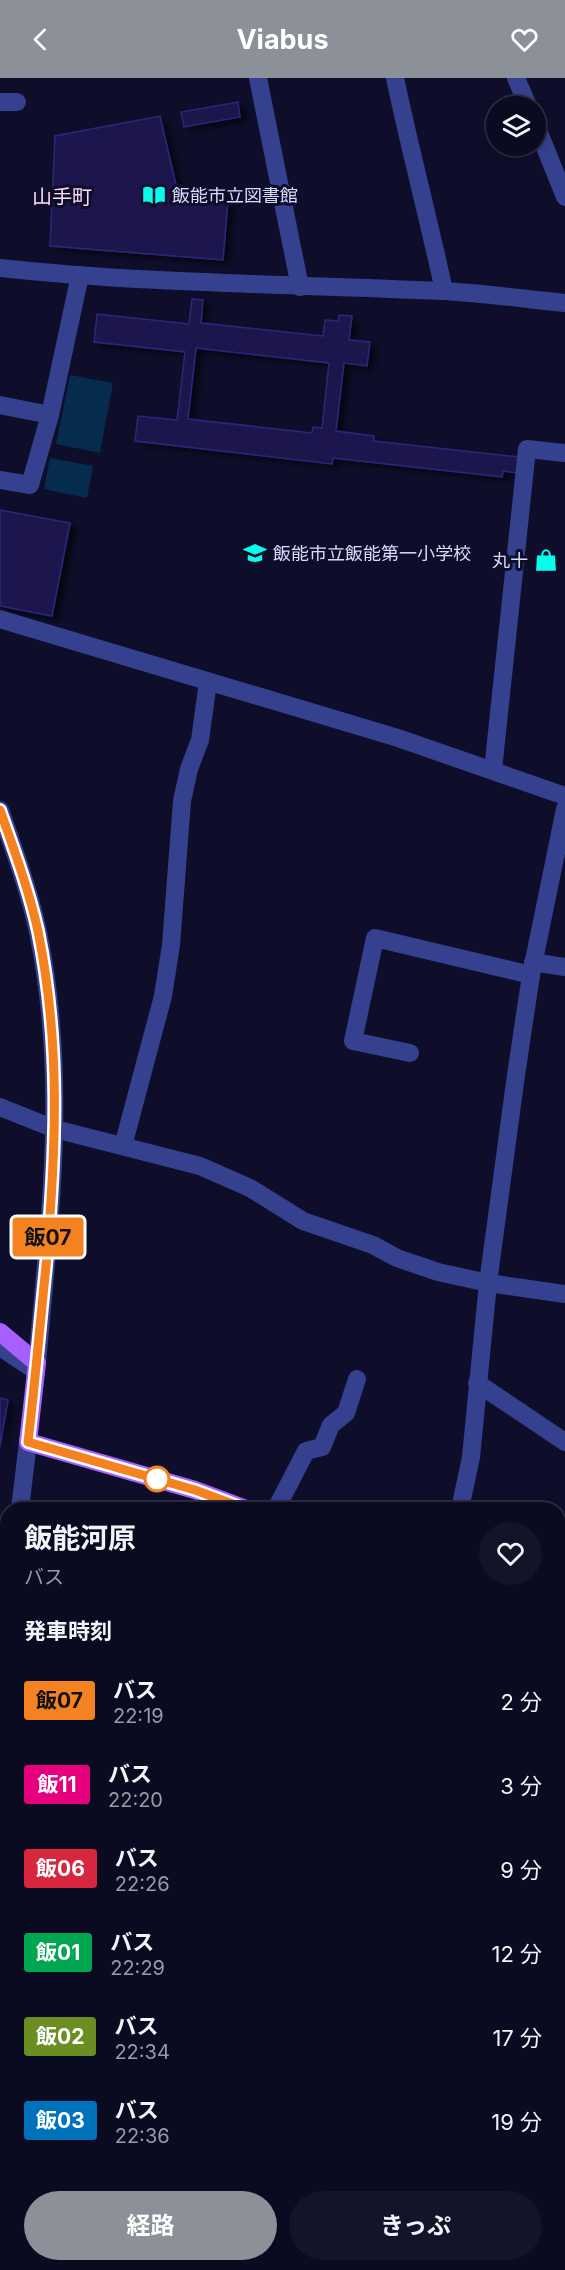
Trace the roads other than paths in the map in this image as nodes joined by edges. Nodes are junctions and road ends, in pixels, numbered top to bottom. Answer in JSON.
{"nodes":[{"id":1,"x":258,"y":78,"type":"edge"},
{"id":2,"x":395,"y":78,"type":"edge"},
{"id":3,"x":516,"y":78,"type":"edge"},
{"id":4,"x":524,"y":96,"type":"edge"},
{"id":5,"x":546,"y":150,"type":"edge"},
{"id":6,"x":565,"y":197,"type":"edge"},
{"id":7,"x":0,"y":268,"type":"edge"},
{"id":8,"x":80,"y":275,"type":"junction"},
{"id":9,"x":300,"y":287,"type":"junction"},
{"id":10,"x":444,"y":291,"type":"junction"},
{"id":11,"x":565,"y":303,"type":"edge"},
{"id":12,"x":0,"y":405,"type":"edge"},
{"id":13,"x":50,"y":415,"type":"junction"},
{"id":14,"x":565,"y":453,"type":"edge"},
{"id":15,"x":0,"y":480,"type":"edge"},
{"id":16,"x":0,"y":619,"type":"edge"},
{"id":17,"x":208,"y":682,"type":"junction"},
{"id":18,"x":493,"y":770,"type":"junction"},
{"id":19,"x":565,"y":796,"type":"edge"},
{"id":20,"x":565,"y":809,"type":"edge"},
{"id":21,"x":0,"y":810,"type":"edge"},
{"id":22,"x":565,"y":967,"type":"edge"},
{"id":23,"x":532,"y":969,"type":"junction"},
{"id":24,"x":410,"y":1053,"type":"dead end"},
{"id":25,"x":0,"y":1107,"type":"edge"},
{"id":26,"x":56,"y":1129,"type":"junction"},
{"id":27,"x":123,"y":1146,"type":"junction"},
{"id":28,"x":488,"y":1283,"type":"junction"},
{"id":29,"x":565,"y":1294,"type":"edge"},
{"id":30,"x":0,"y":1332,"type":"edge"},
{"id":31,"x":0,"y":1347,"type":"edge"},
{"id":32,"x":37,"y":1367,"type":"junction"},
{"id":33,"x":357,"y":1379,"type":"dead end"},
{"id":34,"x":477,"y":1383,"type":"junction"},
{"id":35,"x":28,"y":1442,"type":"junction"},
{"id":36,"x":565,"y":1442,"type":"edge"},
{"id":37,"x":21,"y":1502,"type":"edge"},
{"id":38,"x":227,"y":1502,"type":"edge"},
{"id":39,"x":280,"y":1502,"type":"edge"},
{"id":40,"x":461,"y":1502,"type":"edge"}],
"edges":[{"from":1,"to":9,"type":"street"},
{"from":2,"to":10,"type":"street"},
{"from":3,"to":4,"type":"street"},
{"from":5,"to":6,"type":"street"},
{"from":7,"to":8,"type":"street"},
{"from":8,"to":9,"type":"street"},
{"from":8,"to":13,"type":"street"},
{"from":9,"to":10,"type":"street"},
{"from":10,"to":11,"type":"street"},
{"from":12,"to":13,"type":"street"},
{"from":13,"to":15,"type":"street"},
{"from":14,"to":18,"type":"street"},
{"from":16,"to":17,"type":"street"},
{"from":17,"to":18,"type":"street"},
{"from":17,"to":27,"type":"street"},
{"from":18,"to":19,"type":"street"},
{"from":20,"to":23,"type":"street"},
{"from":21,"to":26,"type":"street"},
{"from":22,"to":23,"type":"street"},
{"from":23,"to":24,"type":"street"},
{"from":23,"to":28,"type":"street"},
{"from":25,"to":26,"type":"street"},
{"from":26,"to":27,"type":"street"},
{"from":26,"to":32,"type":"street"},
{"from":27,"to":28,"type":"street"},
{"from":28,"to":29,"type":"street"},
{"from":28,"to":34,"type":"street"},
{"from":30,"to":32,"type":"main road"},
{"from":31,"to":32,"type":"street"},
{"from":32,"to":35,"type":"main road"},
{"from":33,"to":39,"type":"street"},
{"from":34,"to":36,"type":"street"},
{"from":34,"to":40,"type":"street"},
{"from":35,"to":37,"type":"street"},
{"from":35,"to":38,"type":"main road"}]}
